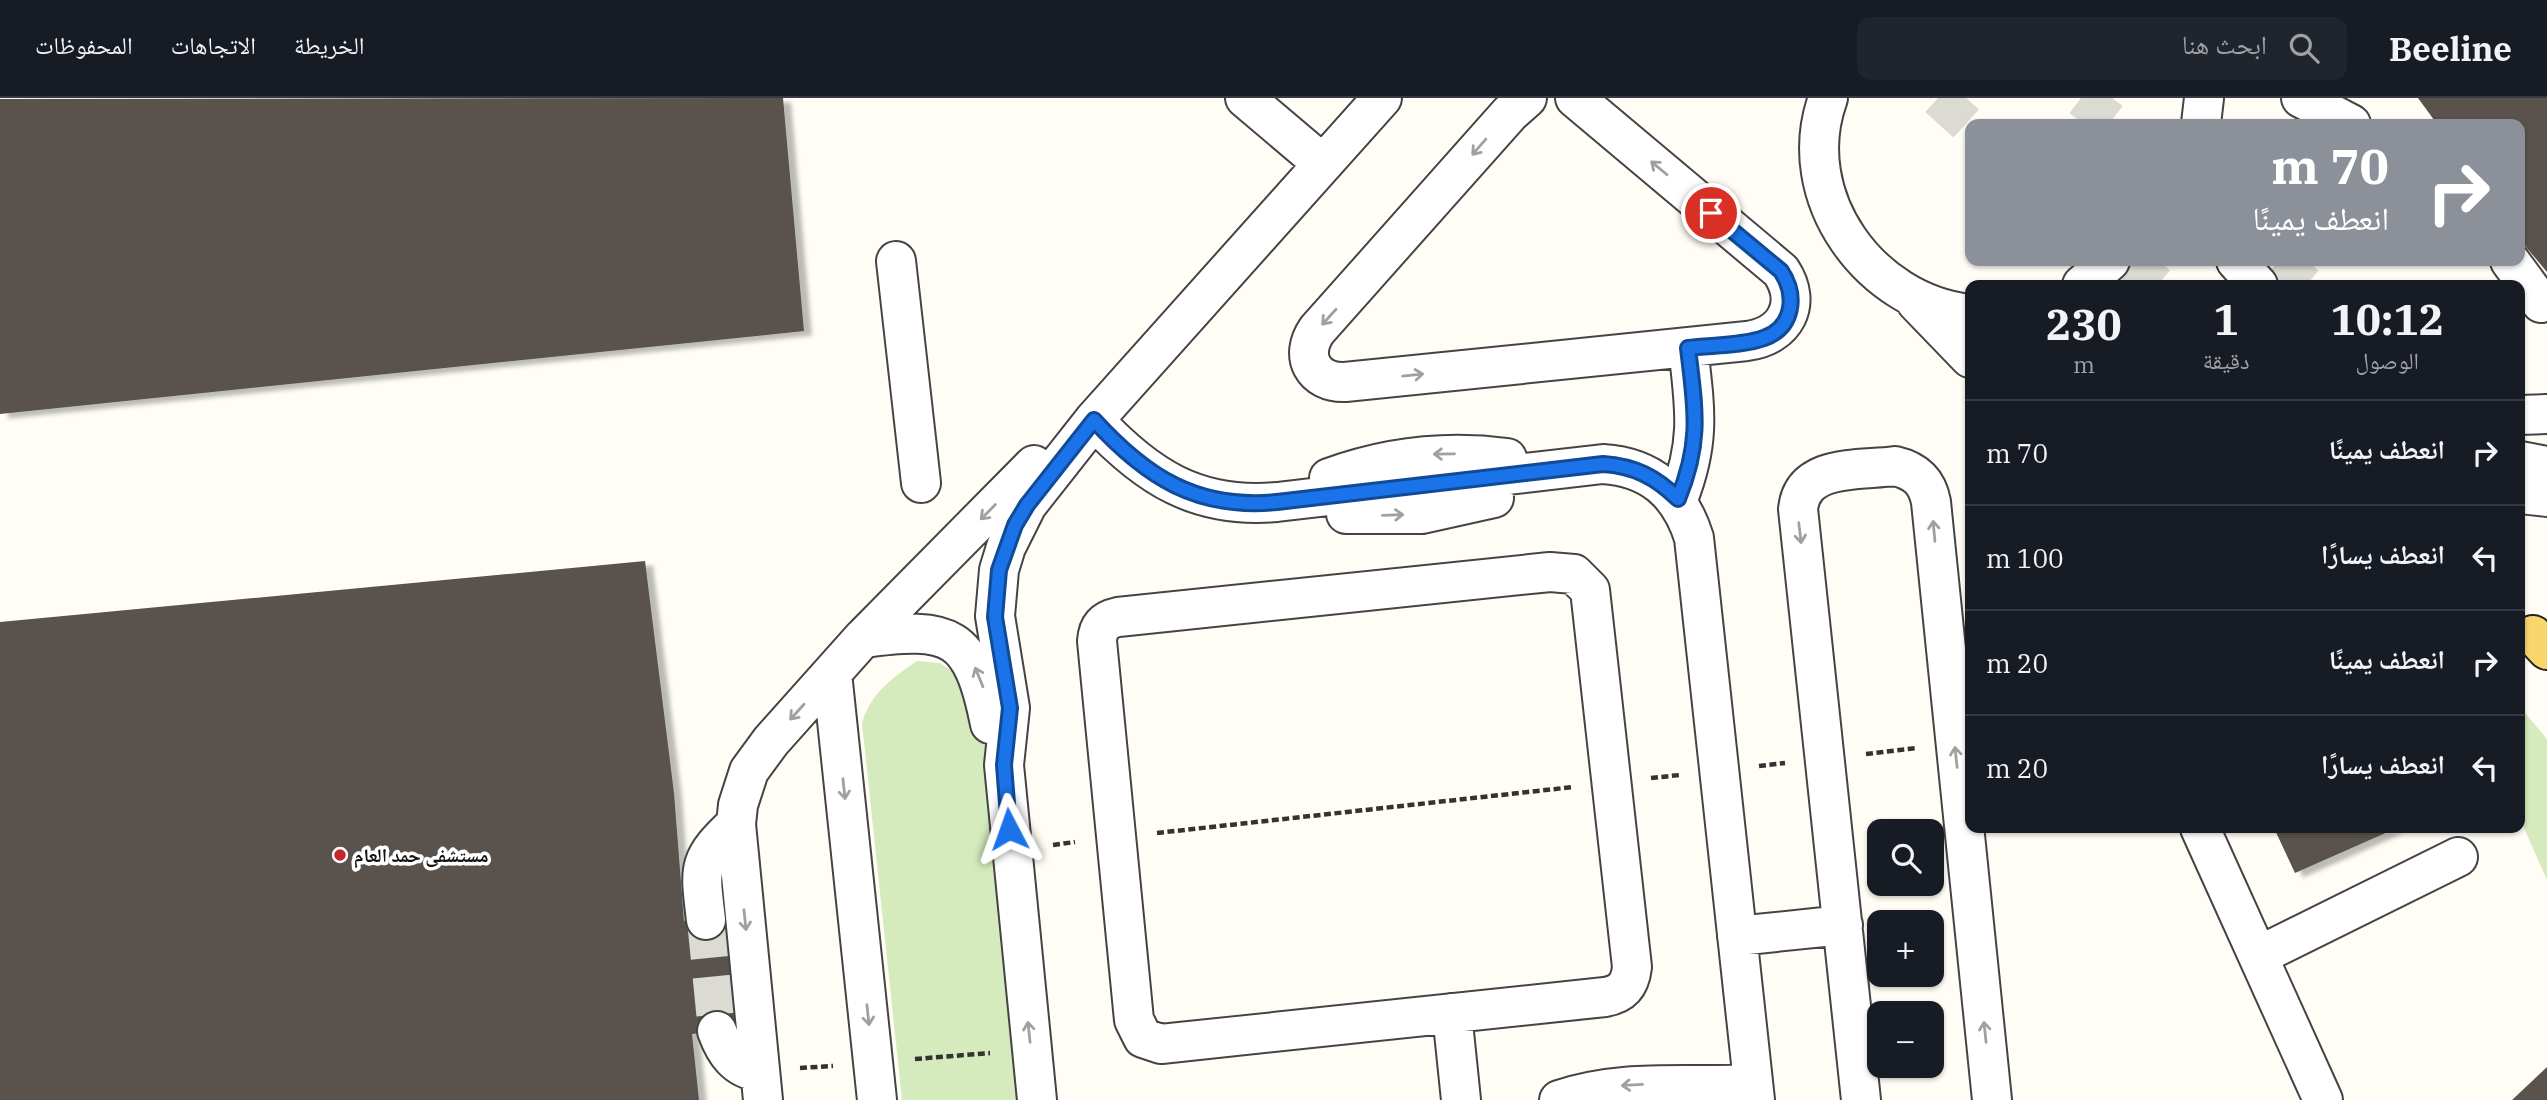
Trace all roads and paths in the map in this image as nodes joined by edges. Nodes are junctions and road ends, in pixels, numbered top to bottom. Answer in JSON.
{"nodes":[{"id":1,"x":1245,"y":98,"type":"edge"},
{"id":2,"x":1284,"y":98,"type":"edge"},
{"id":3,"x":1382,"y":98,"type":"edge"},
{"id":4,"x":1527,"y":98,"type":"edge"},
{"id":5,"x":1575,"y":98,"type":"edge"},
{"id":6,"x":2204,"y":98,"type":"edge"},
{"id":7,"x":2301,"y":98,"type":"edge"},
{"id":8,"x":1824,"y":101,"type":"edge"},
{"id":9,"x":2202,"y":119,"type":"edge"},
{"id":10,"x":2341,"y":119,"type":"edge"},
{"id":11,"x":1331,"y":155,"type":"junction"},
{"id":12,"x":896,"y":261,"type":"dead end"},
{"id":13,"x":2240,"y":266,"type":"edge"},
{"id":14,"x":2253,"y":280,"type":"edge"},
{"id":15,"x":2525,"y":281,"type":"edge"},
{"id":16,"x":1909,"y":296,"type":"junction"},
{"id":17,"x":2541,"y":303,"type":"dead end"},
{"id":18,"x":1965,"y":313,"type":"edge"},
{"id":19,"x":1676,"y":349,"type":"junction"},
{"id":20,"x":1965,"y":353,"type":"edge"},
{"id":21,"x":2547,"y":414,"type":"edge"},
{"id":22,"x":2525,"y":415,"type":"edge"},
{"id":23,"x":1094,"y":420,"type":"junction"},
{"id":24,"x":2525,"y":462,"type":"edge"},
{"id":25,"x":2547,"y":466,"type":"edge"},
{"id":26,"x":921,"y":483,"type":"dead end"},
{"id":27,"x":1667,"y":490,"type":"junction"},
{"id":28,"x":2525,"y":494,"type":"edge"},
{"id":29,"x":2547,"y":496,"type":"edge"},
{"id":30,"x":2525,"y":508,"type":"edge"},
{"id":31,"x":2547,"y":510,"type":"edge"},
{"id":32,"x":863,"y":638,"type":"junction"},
{"id":33,"x":832,"y":673,"type":"junction"},
{"id":34,"x":1954,"y":744,"type":"junction"},
{"id":35,"x":1826,"y":758,"type":"junction"},
{"id":36,"x":1004,"y":765,"type":"junction"},
{"id":37,"x":1719,"y":771,"type":"junction"},
{"id":38,"x":1612,"y":782,"type":"junction"},
{"id":39,"x":736,"y":824,"type":"junction"},
{"id":40,"x":2202,"y":833,"type":"edge"},
{"id":41,"x":1116,"y":838,"type":"junction"},
{"id":42,"x":1010,"y":850,"type":"junction"},
{"id":43,"x":2458,"y":857,"type":"dead end"},
{"id":44,"x":1842,"y":914,"type":"junction"},
{"id":45,"x":706,"y":920,"type":"tunnel mouth"},
{"id":46,"x":1736,"y":925,"type":"junction"},
{"id":47,"x":2258,"y":956,"type":"junction"},
{"id":48,"x":1452,"y":1013,"type":"junction"},
{"id":49,"x":717,"y":1031,"type":"tunnel mouth"},
{"id":50,"x":762,"y":1086,"type":"edge"},
{"id":51,"x":1754,"y":1092,"type":"edge"},
{"id":52,"x":1684,"y":1094,"type":"edge"},
{"id":53,"x":877,"y":1100,"type":"edge"},
{"id":54,"x":1037,"y":1100,"type":"edge"},
{"id":55,"x":1461,"y":1100,"type":"edge"},
{"id":56,"x":1559,"y":1100,"type":"edge"},
{"id":57,"x":1861,"y":1100,"type":"edge"},
{"id":58,"x":1992,"y":1100,"type":"edge"},
{"id":59,"x":2323,"y":1100,"type":"edge"}],
"edges":[{"from":1,"to":11,"type":"street"},
{"from":2,"to":11,"type":"street"},
{"from":3,"to":11,"type":"street"},
{"from":4,"to":19,"type":"street","one_way":true},
{"from":19,"to":5,"type":"street","one_way":true},
{"from":6,"to":9,"type":"street"},
{"from":7,"to":10,"type":"street"},
{"from":8,"to":16,"type":"street"},
{"from":11,"to":23,"type":"street"},
{"from":12,"to":26,"type":"street"},
{"from":13,"to":14,"type":"street"},
{"from":15,"to":17,"type":"street"},
{"from":16,"to":18,"type":"street"},
{"from":16,"to":20,"type":"street"},
{"from":19,"to":27,"type":"street"},
{"from":21,"to":22,"type":"street"},
{"from":23,"to":27,"type":"street"},
{"from":23,"to":32,"type":"street","one_way":true},
{"from":23,"to":36,"type":"street"},
{"from":24,"to":25,"type":"street"},
{"from":27,"to":37,"type":"street"},
{"from":28,"to":29,"type":"street"},
{"from":30,"to":31,"type":"street"},
{"from":32,"to":33,"type":"street"},
{"from":36,"to":32,"type":"street","one_way":true},
{"from":33,"to":39,"type":"street","one_way":true},
{"from":33,"to":53,"type":"street","one_way":true},
{"from":34,"to":35,"type":"path"},
{"from":34,"to":35,"type":"street","one_way":true},
{"from":58,"to":34,"type":"street","one_way":true},
{"from":35,"to":37,"type":"path"},
{"from":35,"to":44,"type":"street"},
{"from":36,"to":42,"type":"street"},
{"from":37,"to":38,"type":"path"},
{"from":37,"to":46,"type":"street"},
{"from":38,"to":41,"type":"path"},
{"from":38,"to":41,"type":"street"},
{"from":38,"to":48,"type":"street"},
{"from":39,"to":45,"type":"street"},
{"from":39,"to":50,"type":"street","one_way":true},
{"from":40,"to":47,"type":"street"},
{"from":41,"to":42,"type":"path"},
{"from":41,"to":48,"type":"street"},
{"from":54,"to":42,"type":"street","one_way":true},
{"from":43,"to":47,"type":"street"},
{"from":44,"to":46,"type":"street"},
{"from":44,"to":57,"type":"street"},
{"from":46,"to":51,"type":"street"},
{"from":47,"to":59,"type":"street"},
{"from":48,"to":55,"type":"street"},
{"from":49,"to":50,"type":"street"},
{"from":51,"to":52,"type":"street"},
{"from":52,"to":56,"type":"street","one_way":true}]}
